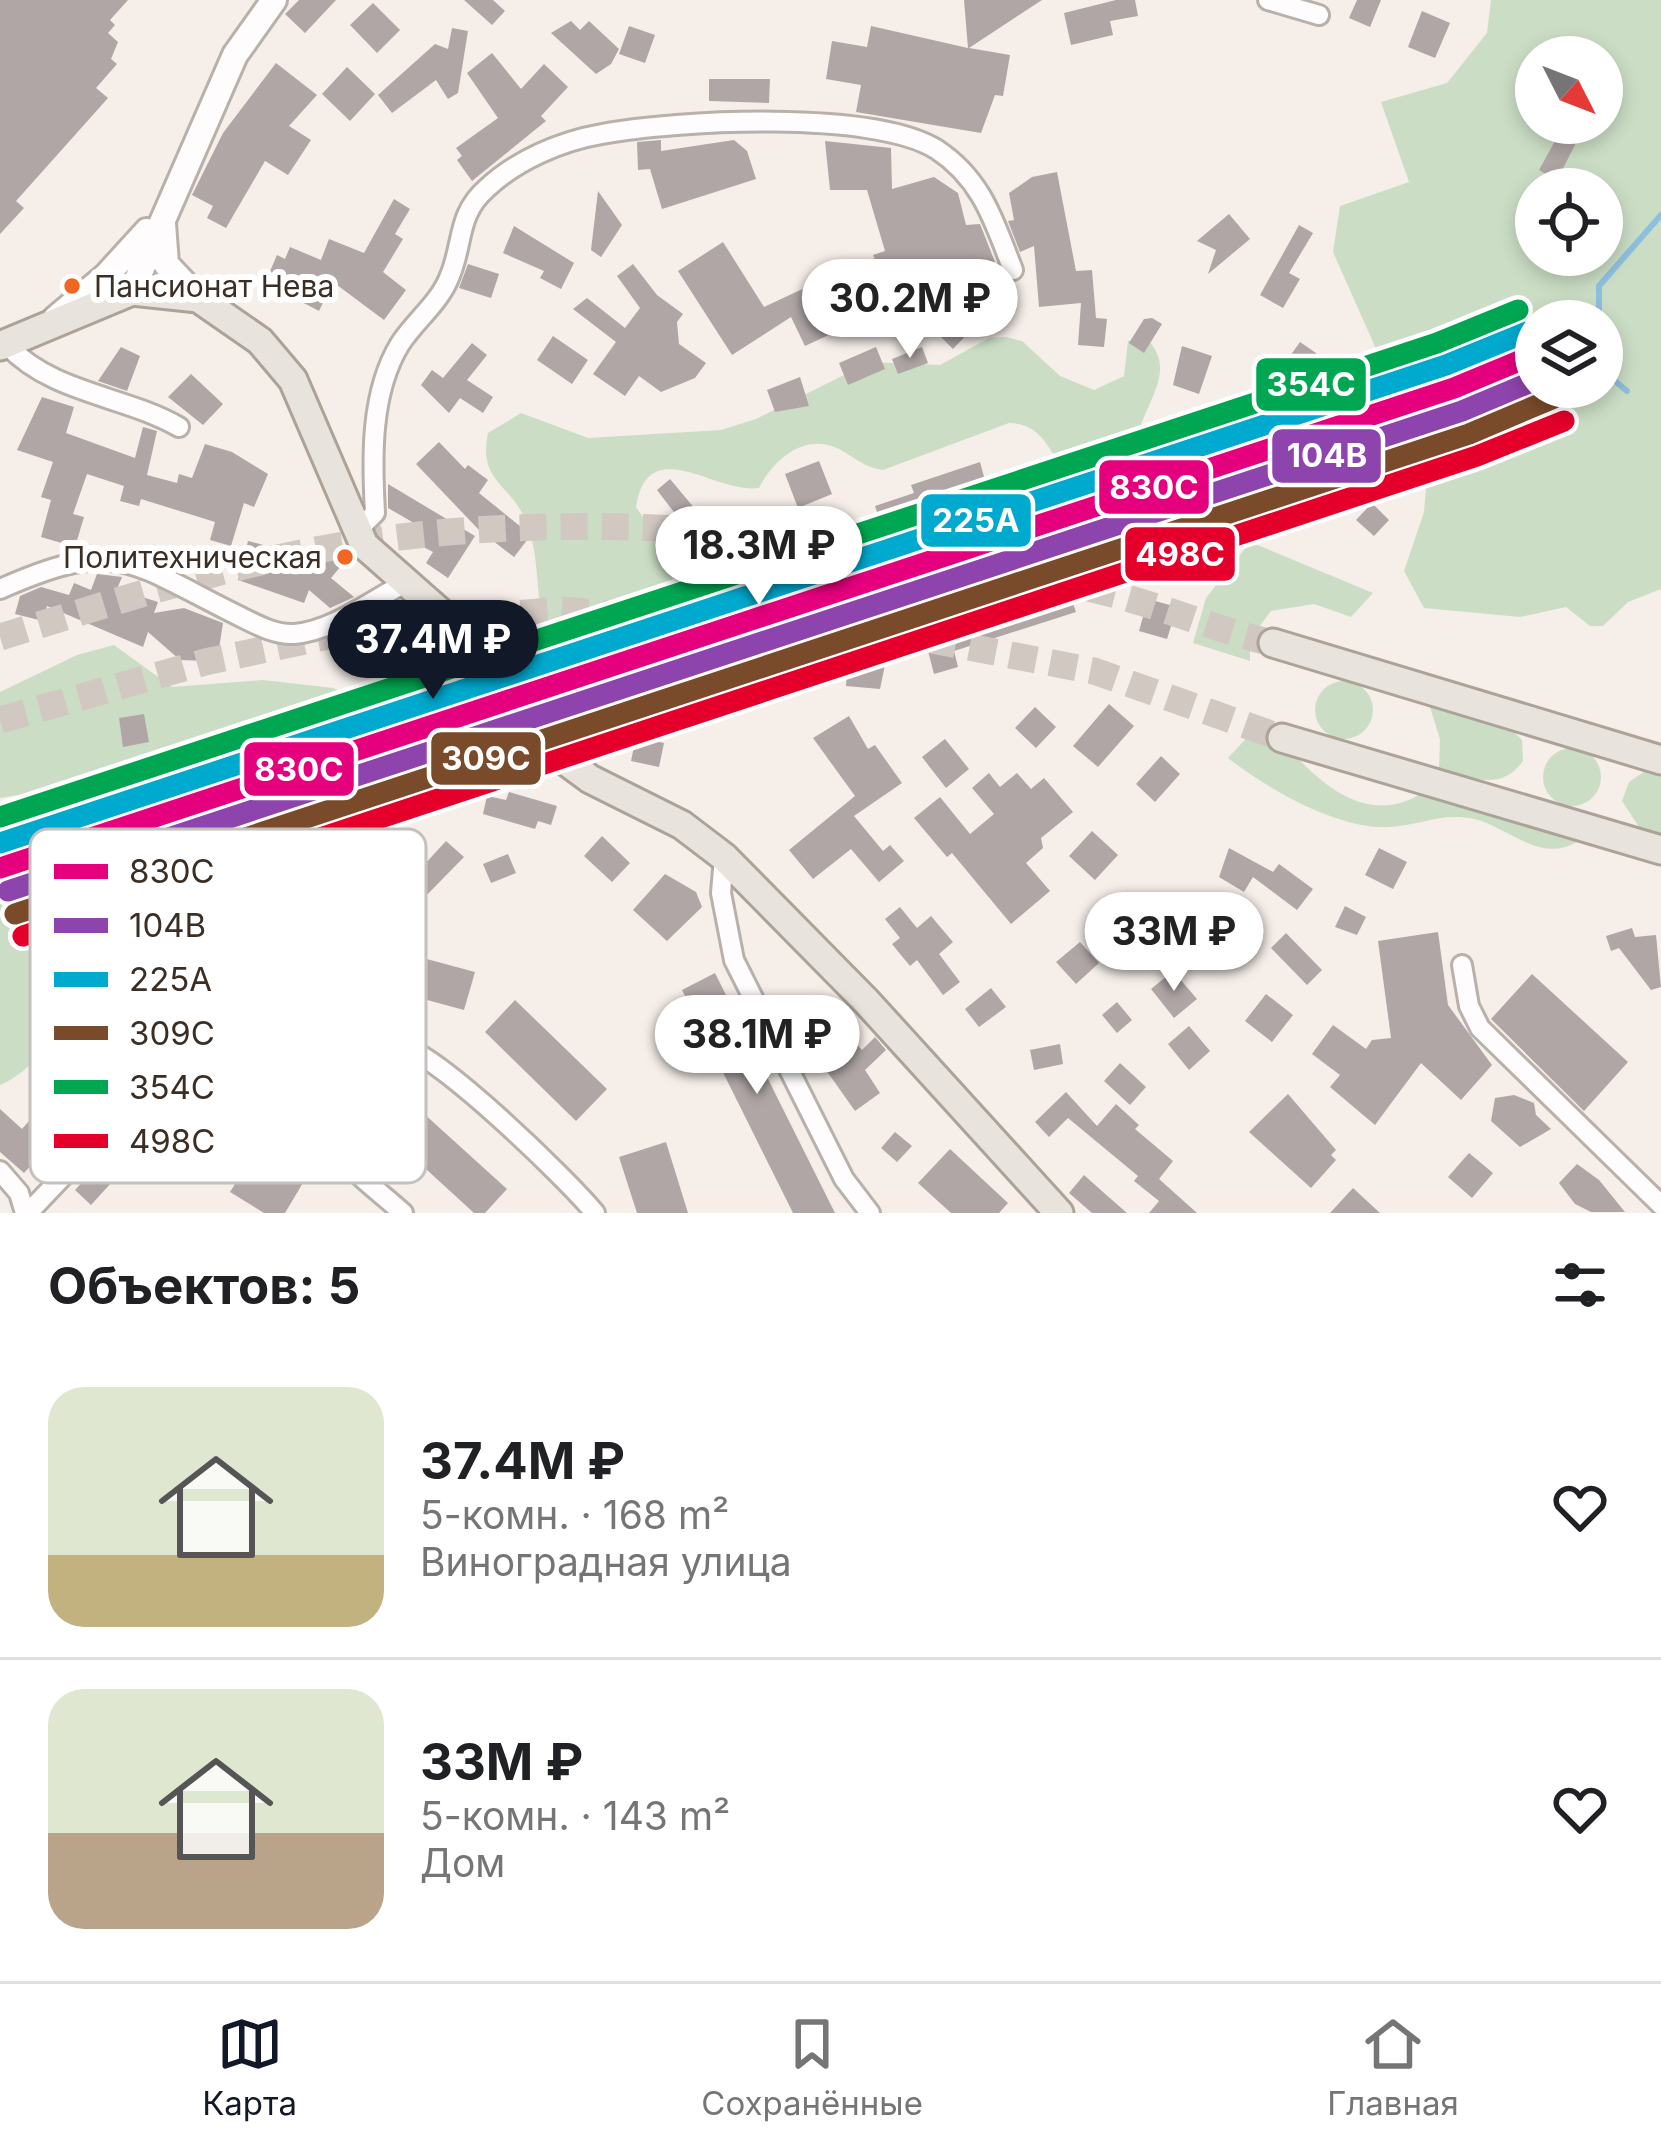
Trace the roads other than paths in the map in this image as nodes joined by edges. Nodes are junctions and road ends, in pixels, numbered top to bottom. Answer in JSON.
{"nodes":[{"id":1,"x":274,"y":0,"type":"edge"},
{"id":2,"x":1268,"y":0,"type":"edge"},
{"id":3,"x":1319,"y":15,"type":"dead end"},
{"id":4,"x":166,"y":205,"type":"junction"},
{"id":5,"x":1012,"y":270,"type":"dead end"},
{"id":6,"x":132,"y":291,"type":"junction"},
{"id":7,"x":198,"y":298,"type":"junction"},
{"id":8,"x":46,"y":326,"type":"junction"},
{"id":9,"x":3,"y":345,"type":"edge"},
{"id":10,"x":179,"y":428,"type":"dead end"},
{"id":11,"x":356,"y":532,"type":"junction"},
{"id":12,"x":404,"y":584,"type":"junction"},
{"id":13,"x":0,"y":589,"type":"edge"},
{"id":14,"x":1273,"y":643,"type":"tunnel mouth"},
{"id":15,"x":1282,"y":737,"type":"tunnel mouth"},
{"id":16,"x":1661,"y":760,"type":"edge"},
{"id":17,"x":92,"y":829,"type":"edge"},
{"id":18,"x":141,"y":829,"type":"edge"},
{"id":19,"x":30,"y":849,"type":"edge"},
{"id":20,"x":1661,"y":850,"type":"edge"},
{"id":21,"x":724,"y":857,"type":"junction"},
{"id":22,"x":0,"y":858,"type":"edge"},
{"id":23,"x":1462,"y":965,"type":"dead end"},
{"id":24,"x":426,"y":1060,"type":"edge"},
{"id":25,"x":0,"y":1172,"type":"edge"},
{"id":26,"x":55,"y":1183,"type":"edge"},
{"id":27,"x":370,"y":1183,"type":"edge"},
{"id":28,"x":1661,"y":1205,"type":"edge"},
{"id":29,"x":26,"y":1213,"type":"edge"},
{"id":30,"x":403,"y":1213,"type":"edge"},
{"id":31,"x":595,"y":1213,"type":"edge"},
{"id":32,"x":870,"y":1213,"type":"edge"},
{"id":33,"x":1060,"y":1213,"type":"edge"}],
"edges":[{"from":1,"to":4,"type":"street"},
{"from":2,"to":3,"type":"street"},
{"from":4,"to":6,"type":"street"},
{"from":4,"to":7,"type":"street"},
{"from":4,"to":8,"type":"street"},
{"from":5,"to":11,"type":"street"},
{"from":6,"to":7,"type":"main road"},
{"from":6,"to":8,"type":"main road"},
{"from":7,"to":11,"type":"main road"},
{"from":8,"to":9,"type":"main road"},
{"from":9,"to":10,"type":"street"},
{"from":11,"to":12,"type":"main road"},
{"from":12,"to":13,"type":"street"},
{"from":12,"to":21,"type":"main road"},
{"from":14,"to":16,"type":"main road"},
{"from":15,"to":20,"type":"main road"},
{"from":17,"to":18,"type":"street"},
{"from":19,"to":22,"type":"street"},
{"from":21,"to":32,"type":"street"},
{"from":21,"to":33,"type":"main road"},
{"from":23,"to":28,"type":"street"},
{"from":24,"to":31,"type":"street"},
{"from":25,"to":29,"type":"street"},
{"from":26,"to":29,"type":"street"},
{"from":27,"to":30,"type":"street"}]}
